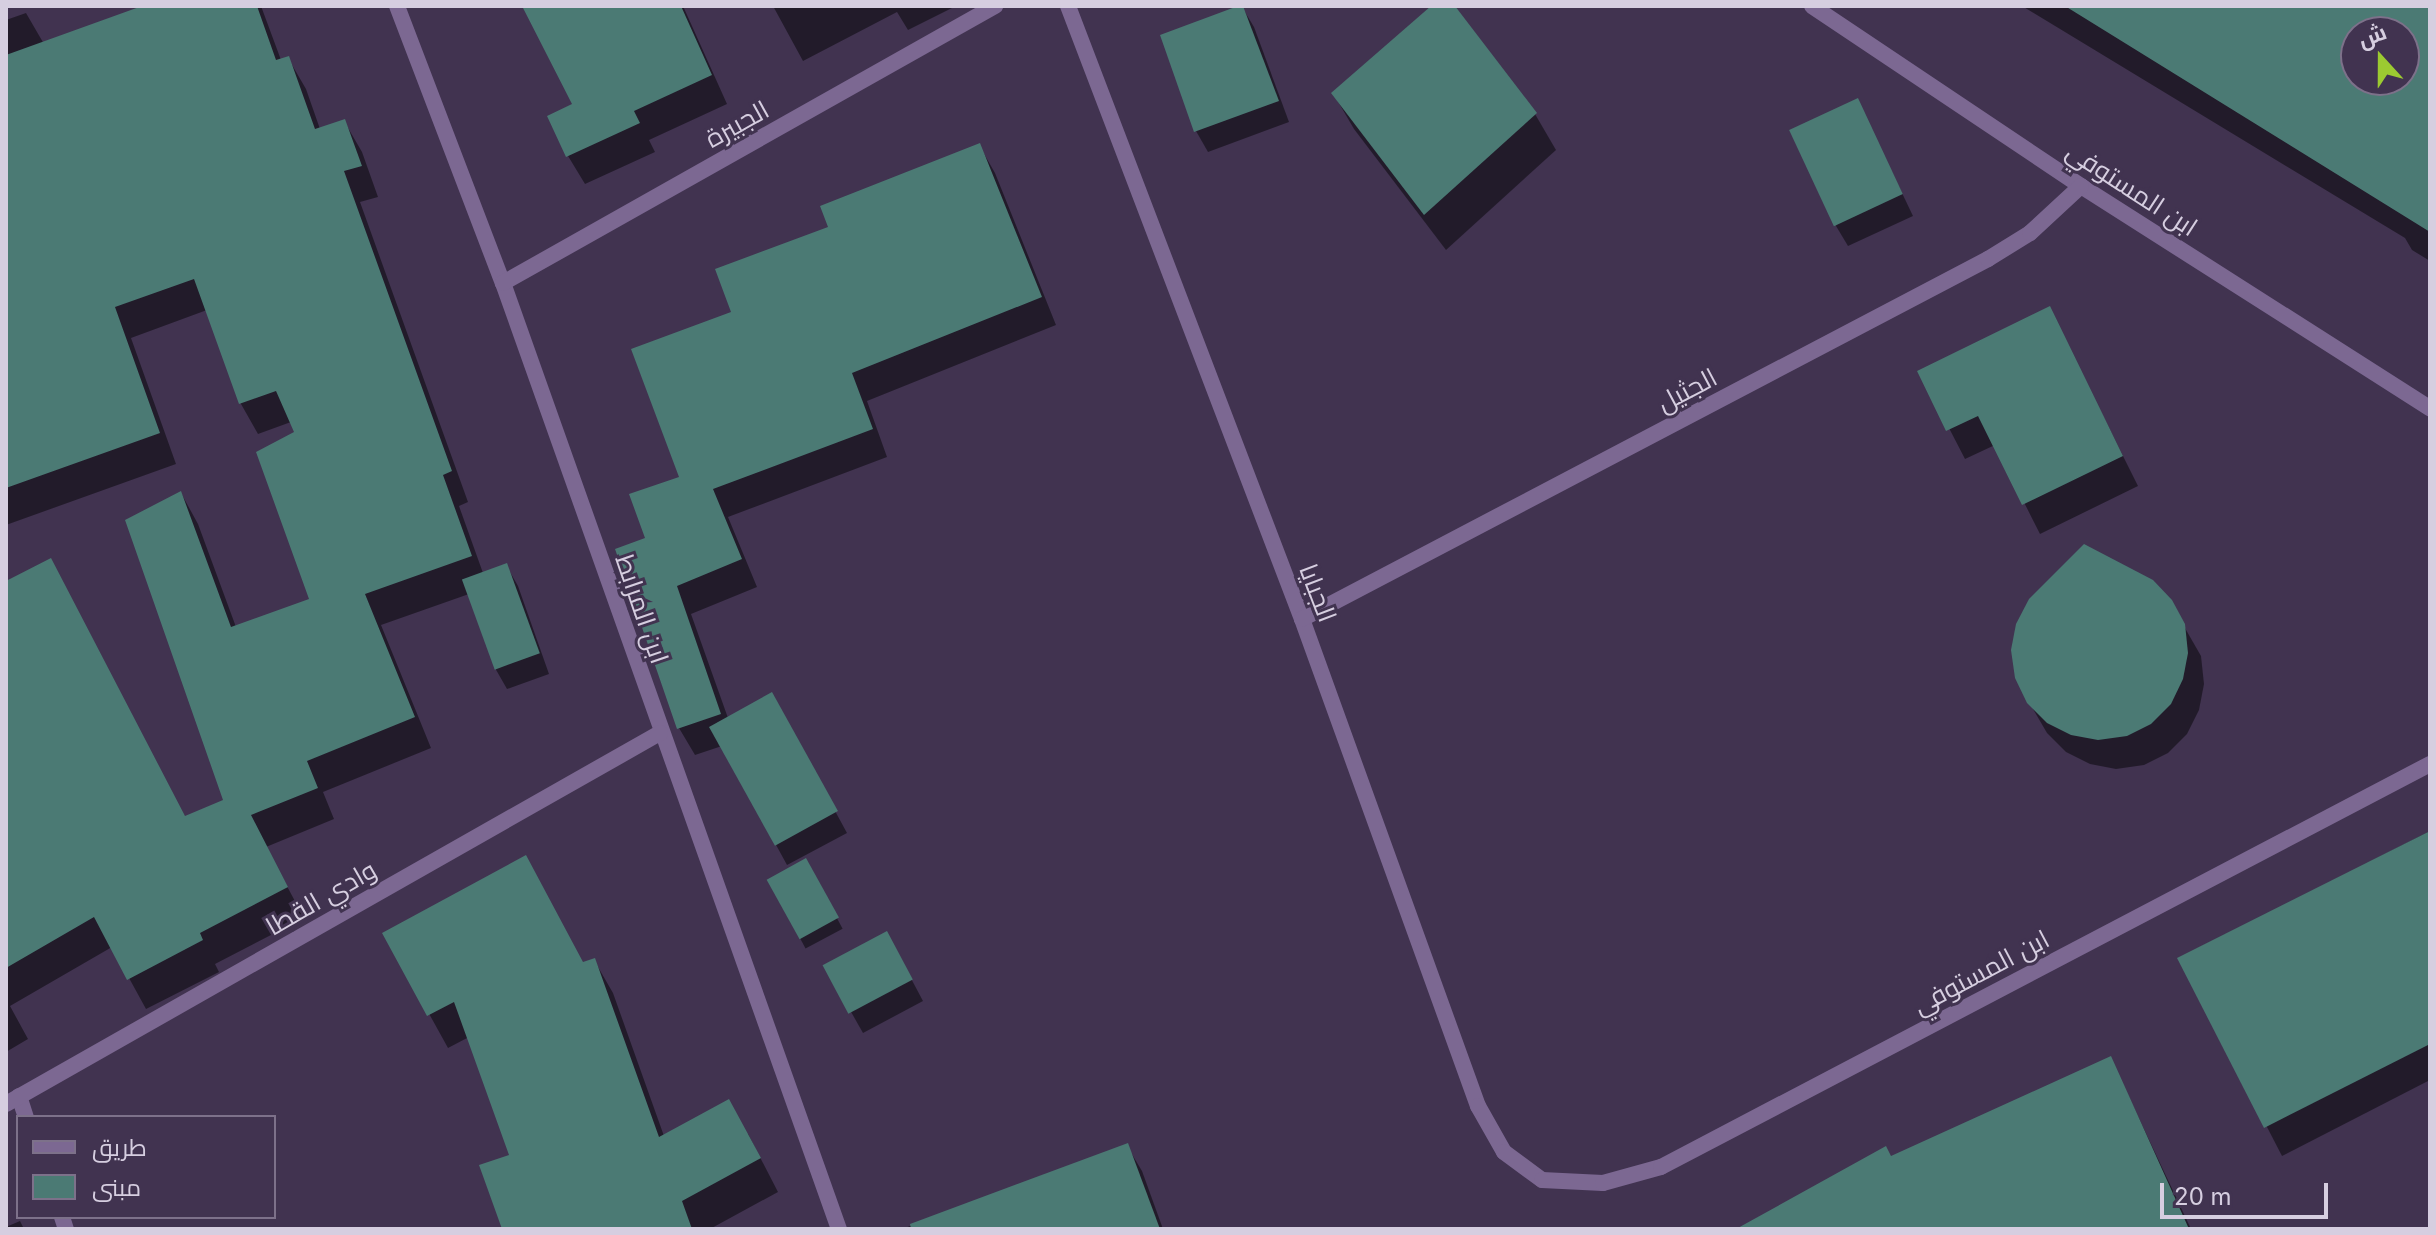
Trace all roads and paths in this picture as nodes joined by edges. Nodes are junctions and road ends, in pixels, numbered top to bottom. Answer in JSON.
{"nodes":[{"id":1,"x":397,"y":6,"type":"edge"},
{"id":2,"x":995,"y":6,"type":"edge"},
{"id":3,"x":1068,"y":6,"type":"edge"},
{"id":4,"x":1812,"y":6,"type":"edge"},
{"id":5,"x":2081,"y":186,"type":"junction"},
{"id":6,"x":503,"y":283,"type":"junction"},
{"id":7,"x":2430,"y":408,"type":"edge"},
{"id":8,"x":1302,"y":619,"type":"junction"},
{"id":9,"x":660,"y":733,"type":"junction"},
{"id":10,"x":2430,"y":764,"type":"edge"},
{"id":11,"x":12,"y":1100,"type":"edge"},
{"id":12,"x":1542,"y":1180,"type":"joint"},
{"id":13,"x":839,"y":1229,"type":"edge"}],
"edges":[{"from":1,"to":6,"type":"street","name":"ابن المرابط"},
{"from":2,"to":6,"type":"street","name":"الجبيرة"},
{"from":3,"to":8,"type":"street","name":"الجبايا"},
{"from":4,"to":5,"type":"street","name":"ابن المستوفي"},
{"from":5,"to":7,"type":"street","name":"ابن المستوفي"},
{"from":5,"to":8,"type":"street","name":"الجثيل"},
{"from":6,"to":9,"type":"street","name":"ابن المرابط"},
{"from":8,"to":12,"type":"street","name":"الجبايا"},
{"from":9,"to":11,"type":"street","name":"وادي القطا"},
{"from":9,"to":13,"type":"street","name":"ابن المرابط"},
{"from":10,"to":12,"type":"street","name":"ابن المستوفي"}]}
